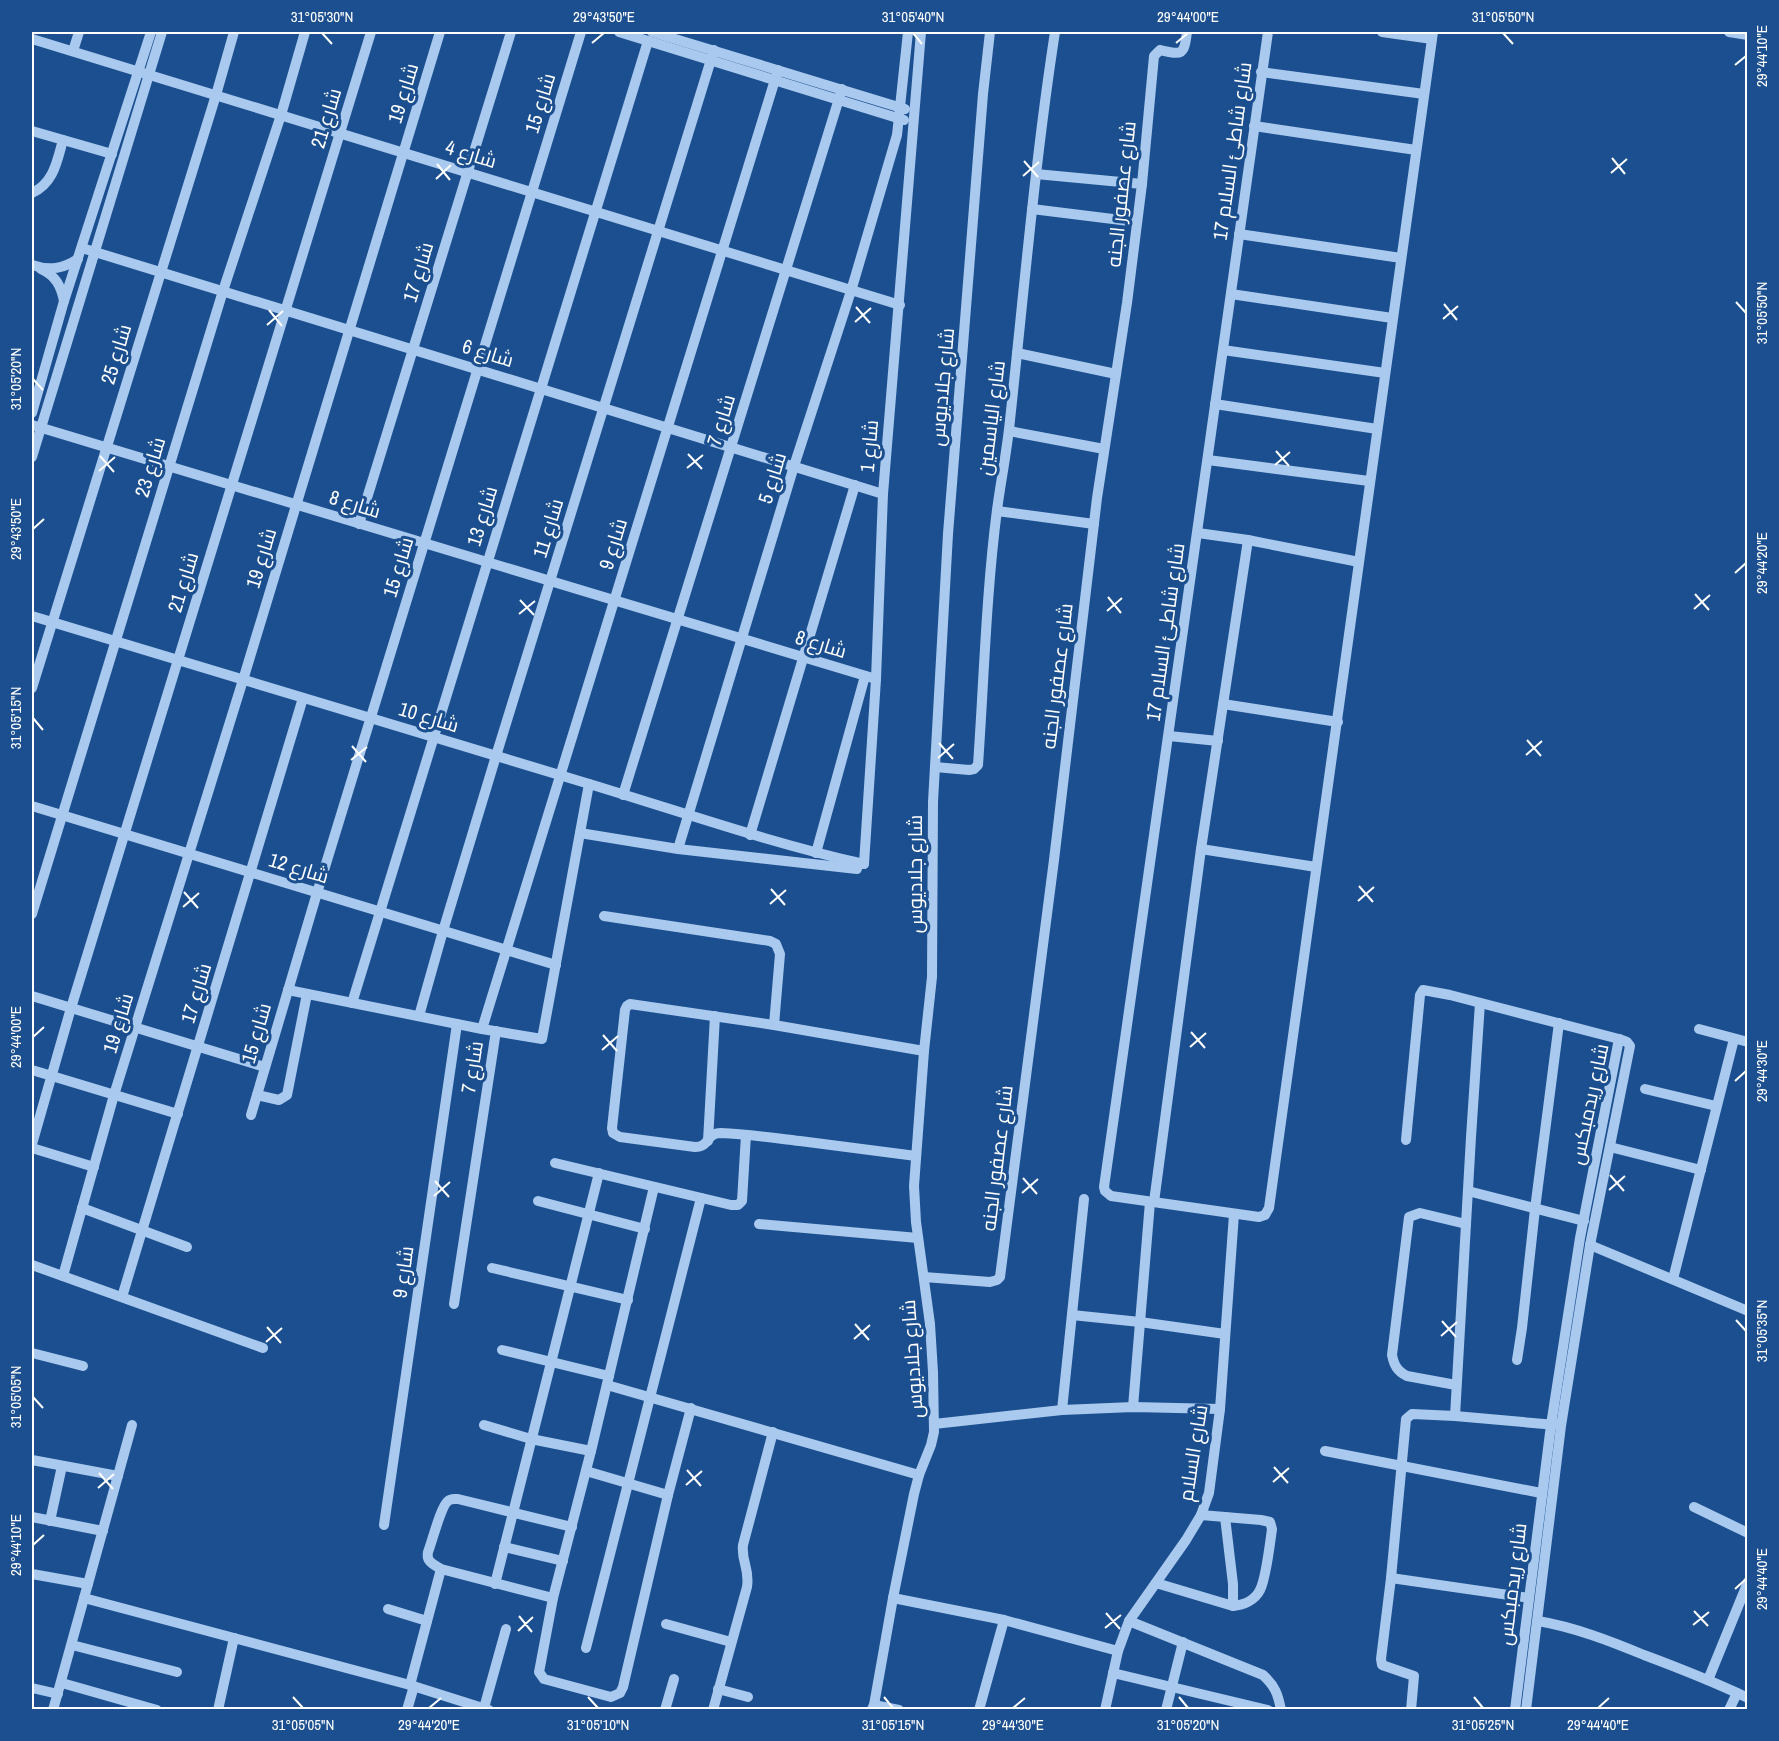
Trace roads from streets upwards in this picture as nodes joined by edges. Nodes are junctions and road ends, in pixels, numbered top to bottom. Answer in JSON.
{"nodes":[{"id":1,"x":79,"y":32,"type":"edge"},
{"id":2,"x":151,"y":32,"type":"edge"},
{"id":3,"x":162,"y":32,"type":"edge"},
{"id":4,"x":234,"y":32,"type":"edge"},
{"id":5,"x":305,"y":32,"type":"edge"},
{"id":6,"x":372,"y":32,"type":"edge"},
{"id":7,"x":440,"y":32,"type":"edge"},
{"id":8,"x":511,"y":32,"type":"edge"},
{"id":9,"x":581,"y":32,"type":"edge"},
{"id":10,"x":619,"y":32,"type":"edge"},
{"id":11,"x":908,"y":32,"type":"edge"},
{"id":12,"x":921,"y":32,"type":"edge"},
{"id":13,"x":990,"y":32,"type":"edge"},
{"id":14,"x":1055,"y":32,"type":"edge"},
{"id":15,"x":1187,"y":32,"type":"edge"},
{"id":16,"x":1268,"y":32,"type":"edge"},
{"id":17,"x":1382,"y":32,"type":"edge"},
{"id":18,"x":1729,"y":32,"type":"edge"},
{"id":19,"x":1433,"y":35,"type":"edge"},
{"id":20,"x":1748,"y":35,"type":"edge"},
{"id":21,"x":650,"y":36,"type":"edge"},
{"id":22,"x":32,"y":39,"type":"edge"},
{"id":23,"x":73,"y":51,"type":"junction"},
{"id":24,"x":713,"y":55,"type":"junction"},
{"id":25,"x":1261,"y":72,"type":"junction"},
{"id":26,"x":144,"y":73,"type":"junction"},
{"id":27,"x":777,"y":75,"type":"junction"},
{"id":28,"x":841,"y":94,"type":"junction"},
{"id":29,"x":1424,"y":94,"type":"junction"},
{"id":30,"x":216,"y":95,"type":"junction"},
{"id":31,"x":900,"y":113,"type":"junction"},
{"id":32,"x":281,"y":115,"type":"junction"},
{"id":33,"x":914,"y":117,"type":"junction"},
{"id":34,"x":1254,"y":126,"type":"junction"},
{"id":35,"x":32,"y":131,"type":"edge"},
{"id":36,"x":340,"y":133,"type":"junction"},
{"id":37,"x":63,"y":140,"type":"junction"},
{"id":38,"x":1416,"y":150,"type":"junction"},
{"id":39,"x":404,"y":152,"type":"junction"},
{"id":40,"x":112,"y":154,"type":"junction"},
{"id":41,"x":467,"y":172,"type":"junction"},
{"id":42,"x":1036,"y":174,"type":"junction"},
{"id":43,"x":1142,"y":184,"type":"junction"},
{"id":44,"x":532,"y":192,"type":"junction"},
{"id":45,"x":32,"y":193,"type":"edge"},
{"id":46,"x":1032,"y":209,"type":"junction"},
{"id":47,"x":595,"y":212,"type":"junction"},
{"id":48,"x":1137,"y":222,"type":"junction"},
{"id":49,"x":659,"y":231,"type":"junction"},
{"id":50,"x":1239,"y":234,"type":"junction"},
{"id":51,"x":94,"y":251,"type":"junction"},
{"id":52,"x":722,"y":251,"type":"junction"},
{"id":53,"x":80,"y":253,"type":"junction"},
{"id":54,"x":1401,"y":258,"type":"junction"},
{"id":55,"x":35,"y":266,"type":"edge"},
{"id":56,"x":786,"y":270,"type":"junction"},
{"id":57,"x":161,"y":272,"type":"junction"},
{"id":58,"x":223,"y":291,"type":"junction"},
{"id":59,"x":851,"y":291,"type":"junction"},
{"id":60,"x":1231,"y":294,"type":"junction"},
{"id":61,"x":64,"y":301,"type":"junction"},
{"id":62,"x":900,"y":305,"type":"junction"},
{"id":63,"x":285,"y":310,"type":"junction"},
{"id":64,"x":1392,"y":318,"type":"junction"},
{"id":65,"x":349,"y":329,"type":"junction"},
{"id":66,"x":413,"y":349,"type":"junction"},
{"id":67,"x":1223,"y":351,"type":"junction"},
{"id":68,"x":1017,"y":354,"type":"junction"},
{"id":69,"x":477,"y":369,"type":"junction"},
{"id":70,"x":1385,"y":373,"type":"junction"},
{"id":71,"x":1116,"y":374,"type":"junction"},
{"id":72,"x":540,"y":388,"type":"junction"},
{"id":73,"x":1215,"y":404,"type":"junction"},
{"id":74,"x":604,"y":408,"type":"junction"},
{"id":75,"x":32,"y":413,"type":"edge"},
{"id":76,"x":36,"y":426,"type":"edge"},
{"id":77,"x":667,"y":427,"type":"junction"},
{"id":78,"x":1377,"y":429,"type":"junction"},
{"id":79,"x":1009,"y":431,"type":"junction"},
{"id":80,"x":105,"y":447,"type":"junction"},
{"id":81,"x":732,"y":447,"type":"junction"},
{"id":82,"x":1104,"y":449,"type":"junction"},
{"id":83,"x":32,"y":457,"type":"edge"},
{"id":84,"x":1208,"y":460,"type":"junction"},
{"id":85,"x":794,"y":466,"type":"junction"},
{"id":86,"x":168,"y":467,"type":"junction"},
{"id":87,"x":1369,"y":481,"type":"junction"},
{"id":88,"x":855,"y":485,"type":"junction"},
{"id":89,"x":232,"y":486,"type":"junction"},
{"id":90,"x":883,"y":494,"type":"junction"},
{"id":91,"x":296,"y":505,"type":"junction"},
{"id":92,"x":997,"y":511,"type":"junction"},
{"id":93,"x":359,"y":524,"type":"junction"},
{"id":94,"x":1094,"y":524,"type":"junction"},
{"id":95,"x":1198,"y":533,"type":"junction"},
{"id":96,"x":1248,"y":540,"type":"junction"},
{"id":97,"x":424,"y":544,"type":"junction"},
{"id":98,"x":1359,"y":562,"type":"junction"},
{"id":99,"x":487,"y":563,"type":"junction"},
{"id":100,"x":550,"y":582,"type":"junction"},
{"id":101,"x":614,"y":601,"type":"junction"},
{"id":102,"x":32,"y":616,"type":"edge"},
{"id":103,"x":678,"y":620,"type":"junction"},
{"id":104,"x":52,"y":622,"type":"junction"},
{"id":105,"x":741,"y":639,"type":"junction"},
{"id":106,"x":115,"y":641,"type":"junction"},
{"id":107,"x":803,"y":657,"type":"junction"},
{"id":108,"x":178,"y":660,"type":"junction"},
{"id":109,"x":870,"y":678,"type":"junction"},
{"id":110,"x":243,"y":680,"type":"junction"},
{"id":111,"x":32,"y":688,"type":"edge"},
{"id":112,"x":303,"y":698,"type":"junction"},
{"id":113,"x":1223,"y":704,"type":"junction"},
{"id":114,"x":370,"y":718,"type":"junction"},
{"id":115,"x":1338,"y":722,"type":"junction"},
{"id":116,"x":1169,"y":736,"type":"junction"},
{"id":117,"x":434,"y":738,"type":"junction"},
{"id":118,"x":1218,"y":741,"type":"junction"},
{"id":119,"x":496,"y":756,"type":"junction"},
{"id":120,"x":935,"y":767,"type":"junction"},
{"id":121,"x":560,"y":776,"type":"junction"},
{"id":122,"x":589,"y":784,"type":"junction"},
{"id":123,"x":623,"y":795,"type":"junction"},
{"id":124,"x":32,"y":806,"type":"edge"},
{"id":125,"x":688,"y":815,"type":"junction"},
{"id":126,"x":62,"y":816,"type":"junction"},
{"id":127,"x":580,"y":833,"type":"junction"},
{"id":128,"x":125,"y":834,"type":"junction"},
{"id":129,"x":750,"y":835,"type":"junction"},
{"id":130,"x":678,"y":849,"type":"junction"},
{"id":131,"x":1201,"y":849,"type":"junction"},
{"id":132,"x":816,"y":853,"type":"junction"},
{"id":133,"x":189,"y":854,"type":"junction"},
{"id":134,"x":864,"y":864,"type":"junction"},
{"id":135,"x":1316,"y":867,"type":"junction"},
{"id":136,"x":250,"y":873,"type":"junction"},
{"id":137,"x":317,"y":892,"type":"junction"},
{"id":138,"x":380,"y":912,"type":"junction"},
{"id":139,"x":32,"y":914,"type":"edge"},
{"id":140,"x":604,"y":916,"type":"dead end"},
{"id":141,"x":443,"y":931,"type":"junction"},
{"id":142,"x":507,"y":950,"type":"junction"},
{"id":143,"x":556,"y":965,"type":"junction"},
{"id":144,"x":288,"y":990,"type":"junction"},
{"id":145,"x":307,"y":994,"type":"junction"},
{"id":146,"x":32,"y":996,"type":"edge"},
{"id":147,"x":352,"y":1003,"type":"junction"},
{"id":148,"x":1480,"y":1003,"type":"junction"},
{"id":149,"x":71,"y":1008,"type":"junction"},
{"id":150,"x":419,"y":1016,"type":"junction"},
{"id":151,"x":715,"y":1016,"type":"junction"},
{"id":152,"x":1559,"y":1023,"type":"junction"},
{"id":153,"x":457,"y":1024,"type":"junction"},
{"id":154,"x":774,"y":1025,"type":"junction"},
{"id":155,"x":135,"y":1028,"type":"junction"},
{"id":156,"x":482,"y":1029,"type":"junction"},
{"id":157,"x":1699,"y":1029,"type":"dead end"},
{"id":158,"x":496,"y":1031,"type":"junction"},
{"id":159,"x":1734,"y":1038,"type":"junction"},
{"id":160,"x":1619,"y":1039,"type":"junction"},
{"id":161,"x":1748,"y":1042,"type":"edge"},
{"id":162,"x":198,"y":1047,"type":"junction"},
{"id":163,"x":924,"y":1051,"type":"junction"},
{"id":164,"x":265,"y":1067,"type":"junction"},
{"id":165,"x":32,"y":1070,"type":"edge"},
{"id":166,"x":51,"y":1076,"type":"junction"},
{"id":167,"x":1645,"y":1089,"type":"dead end"},
{"id":168,"x":114,"y":1095,"type":"junction"},
{"id":169,"x":257,"y":1095,"type":"junction"},
{"id":170,"x":1716,"y":1106,"type":"junction"},
{"id":171,"x":178,"y":1114,"type":"junction"},
{"id":172,"x":251,"y":1115,"type":"dead end"},
{"id":173,"x":746,"y":1134,"type":"junction"},
{"id":174,"x":1406,"y":1140,"type":"dead end"},
{"id":175,"x":708,"y":1141,"type":"junction"},
{"id":176,"x":32,"y":1146,"type":"edge"},
{"id":177,"x":1610,"y":1147,"type":"junction"},
{"id":178,"x":916,"y":1156,"type":"junction"},
{"id":179,"x":555,"y":1162,"type":"dead end"},
{"id":180,"x":94,"y":1167,"type":"junction"},
{"id":181,"x":1701,"y":1170,"type":"junction"},
{"id":182,"x":599,"y":1173,"type":"junction"},
{"id":183,"x":654,"y":1186,"type":"junction"},
{"id":184,"x":1468,"y":1191,"type":"junction"},
{"id":185,"x":702,"y":1198,"type":"junction"},
{"id":186,"x":1084,"y":1199,"type":"dead end"},
{"id":187,"x":538,"y":1201,"type":"dead end"},
{"id":188,"x":1152,"y":1202,"type":"junction"},
{"id":189,"x":82,"y":1208,"type":"junction"},
{"id":190,"x":1535,"y":1209,"type":"junction"},
{"id":191,"x":587,"y":1214,"type":"junction"},
{"id":192,"x":1234,"y":1214,"type":"junction"},
{"id":193,"x":1584,"y":1221,"type":"junction"},
{"id":194,"x":759,"y":1224,"type":"dead end"},
{"id":195,"x":1466,"y":1224,"type":"junction"},
{"id":196,"x":645,"y":1229,"type":"junction"},
{"id":197,"x":143,"y":1230,"type":"junction"},
{"id":198,"x":918,"y":1238,"type":"junction"},
{"id":199,"x":1590,"y":1245,"type":"junction"},
{"id":200,"x":187,"y":1247,"type":"dead end"},
{"id":201,"x":32,"y":1265,"type":"edge"},
{"id":202,"x":492,"y":1268,"type":"dead end"},
{"id":203,"x":63,"y":1276,"type":"junction"},
{"id":204,"x":924,"y":1277,"type":"junction"},
{"id":205,"x":1674,"y":1279,"type":"junction"},
{"id":206,"x":569,"y":1287,"type":"junction"},
{"id":207,"x":122,"y":1297,"type":"junction"},
{"id":208,"x":628,"y":1300,"type":"junction"},
{"id":209,"x":454,"y":1304,"type":"dead end"},
{"id":210,"x":1748,"y":1311,"type":"edge"},
{"id":211,"x":1072,"y":1315,"type":"junction"},
{"id":212,"x":1140,"y":1322,"type":"junction"},
{"id":213,"x":1225,"y":1334,"type":"junction"},
{"id":214,"x":263,"y":1348,"type":"dead end"},
{"id":215,"x":502,"y":1350,"type":"dead end"},
{"id":216,"x":32,"y":1353,"type":"edge"},
{"id":217,"x":1517,"y":1360,"type":"dead end"},
{"id":218,"x":550,"y":1362,"type":"junction"},
{"id":219,"x":83,"y":1366,"type":"dead end"},
{"id":220,"x":608,"y":1380,"type":"junction"},
{"id":221,"x":1456,"y":1385,"type":"junction"},
{"id":222,"x":650,"y":1397,"type":"junction"},
{"id":223,"x":1133,"y":1407,"type":"junction"},
{"id":224,"x":691,"y":1408,"type":"junction"},
{"id":225,"x":1220,"y":1408,"type":"junction"},
{"id":226,"x":1062,"y":1410,"type":"junction"},
{"id":227,"x":1455,"y":1416,"type":"junction"},
{"id":228,"x":934,"y":1424,"type":"junction"},
{"id":229,"x":132,"y":1425,"type":"dead end"},
{"id":230,"x":484,"y":1425,"type":"dead end"},
{"id":231,"x":1556,"y":1425,"type":"junction"},
{"id":232,"x":773,"y":1432,"type":"junction"},
{"id":233,"x":531,"y":1438,"type":"junction"},
{"id":234,"x":591,"y":1451,"type":"junction"},
{"id":235,"x":1324,"y":1451,"type":"dead end"},
{"id":236,"x":32,"y":1460,"type":"edge"},
{"id":237,"x":62,"y":1466,"type":"junction"},
{"id":238,"x":1401,"y":1466,"type":"junction"},
{"id":239,"x":586,"y":1472,"type":"junction"},
{"id":240,"x":920,"y":1475,"type":"junction"},
{"id":241,"x":118,"y":1476,"type":"junction"},
{"id":242,"x":627,"y":1483,"type":"junction"},
{"id":243,"x":1541,"y":1493,"type":"junction"},
{"id":244,"x":668,"y":1495,"type":"junction"},
{"id":245,"x":1694,"y":1507,"type":"dead end"},
{"id":246,"x":513,"y":1512,"type":"junction"},
{"id":247,"x":1201,"y":1515,"type":"junction"},
{"id":248,"x":32,"y":1517,"type":"edge"},
{"id":249,"x":1225,"y":1517,"type":"junction"},
{"id":250,"x":50,"y":1521,"type":"junction"},
{"id":251,"x":384,"y":1526,"type":"dead end"},
{"id":252,"x":572,"y":1527,"type":"junction"},
{"id":253,"x":102,"y":1531,"type":"junction"},
{"id":254,"x":1748,"y":1533,"type":"edge"},
{"id":255,"x":504,"y":1547,"type":"junction"},
{"id":256,"x":563,"y":1561,"type":"junction"},
{"id":257,"x":441,"y":1569,"type":"junction"},
{"id":258,"x":32,"y":1574,"type":"edge"},
{"id":259,"x":1391,"y":1578,"type":"junction"},
{"id":260,"x":1748,"y":1582,"type":"edge"},
{"id":261,"x":1156,"y":1583,"type":"junction"},
{"id":262,"x":88,"y":1584,"type":"junction"},
{"id":263,"x":495,"y":1584,"type":"junction"},
{"id":264,"x":84,"y":1598,"type":"junction"},
{"id":265,"x":553,"y":1598,"type":"junction"},
{"id":266,"x":893,"y":1598,"type":"junction"},
{"id":267,"x":1529,"y":1598,"type":"junction"},
{"id":268,"x":1233,"y":1606,"type":"junction"},
{"id":269,"x":388,"y":1609,"type":"dead end"},
{"id":270,"x":1004,"y":1620,"type":"junction"},
{"id":271,"x":427,"y":1621,"type":"junction"},
{"id":272,"x":1129,"y":1621,"type":"junction"},
{"id":273,"x":1538,"y":1621,"type":"junction"},
{"id":274,"x":666,"y":1624,"type":"dead end"},
{"id":275,"x":506,"y":1629,"type":"dead end"},
{"id":276,"x":234,"y":1638,"type":"junction"},
{"id":277,"x":730,"y":1642,"type":"junction"},
{"id":278,"x":1183,"y":1642,"type":"junction"},
{"id":279,"x":72,"y":1645,"type":"junction"},
{"id":280,"x":586,"y":1648,"type":"dead end"},
{"id":281,"x":1118,"y":1651,"type":"junction"},
{"id":282,"x":177,"y":1672,"type":"dead end"},
{"id":283,"x":1113,"y":1673,"type":"junction"},
{"id":284,"x":674,"y":1679,"type":"dead end"},
{"id":285,"x":1708,"y":1680,"type":"junction"},
{"id":286,"x":412,"y":1686,"type":"junction"},
{"id":287,"x":1172,"y":1686,"type":"junction"},
{"id":288,"x":32,"y":1688,"type":"edge"},
{"id":289,"x":60,"y":1688,"type":"junction"},
{"id":290,"x":718,"y":1689,"type":"junction"},
{"id":291,"x":1737,"y":1693,"type":"junction"},
{"id":292,"x":748,"y":1697,"type":"dead end"},
{"id":293,"x":1748,"y":1698,"type":"edge"},
{"id":294,"x":116,"y":1704,"type":"edge"},
{"id":295,"x":874,"y":1708,"type":"edge"},
{"id":296,"x":1250,"y":1708,"type":"edge"},
{"id":297,"x":486,"y":1709,"type":"edge"},
{"id":298,"x":53,"y":1710,"type":"edge"},
{"id":299,"x":157,"y":1710,"type":"edge"},
{"id":300,"x":218,"y":1710,"type":"edge"},
{"id":301,"x":407,"y":1710,"type":"edge"},
{"id":302,"x":665,"y":1710,"type":"edge"},
{"id":303,"x":713,"y":1710,"type":"edge"},
{"id":304,"x":899,"y":1710,"type":"edge"},
{"id":305,"x":980,"y":1710,"type":"edge"},
{"id":306,"x":1106,"y":1710,"type":"edge"},
{"id":307,"x":1166,"y":1710,"type":"edge"},
{"id":308,"x":1268,"y":1710,"type":"edge"},
{"id":309,"x":1281,"y":1710,"type":"edge"},
{"id":310,"x":1411,"y":1710,"type":"edge"},
{"id":311,"x":1515,"y":1710,"type":"edge"},
{"id":312,"x":1526,"y":1710,"type":"edge"},
{"id":313,"x":1729,"y":1710,"type":"edge"}],
"edges":[{"from":1,"to":23,"type":"street"},
{"from":2,"to":26,"type":"street"},
{"from":3,"to":26,"type":"street"},
{"from":4,"to":30,"type":"street","name":"شارع 25"},
{"from":5,"to":32,"type":"street","name":"شارع 23"},
{"from":6,"to":36,"type":"street","name":"شارع 21"},
{"from":7,"to":39,"type":"street","name":"شارع 19"},
{"from":8,"to":41,"type":"street","name":"شارع 17"},
{"from":9,"to":44,"type":"street","name":"شارع 15"},
{"from":10,"to":21,"type":"street"},
{"from":11,"to":31,"type":"street"},
{"from":12,"to":33,"type":"street","name":"شارع 1"},
{"from":13,"to":120,"type":"street","name":"شارع جلاديوس"},
{"from":14,"to":42,"type":"street","name":"شارع الياسمين"},
{"from":15,"to":43,"type":"street","name":"شارع عصفور الجنه"},
{"from":16,"to":25,"type":"street","name":"شارع شاطئ السلام 17"},
{"from":17,"to":19,"type":"street"},
{"from":18,"to":20,"type":"street"},
{"from":19,"to":29,"type":"street"},
{"from":21,"to":24,"type":"street"},
{"from":21,"to":47,"type":"street","name":"شارع 13"},
{"from":22,"to":23,"type":"street","name":"شارع 4"},
{"from":23,"to":26,"type":"street","name":"شارع 4"},
{"from":24,"to":27,"type":"street"},
{"from":24,"to":49,"type":"street","name":"شارع 11"},
{"from":25,"to":29,"type":"street"},
{"from":25,"to":34,"type":"street","name":"شارع شاطئ السلام 17"},
{"from":26,"to":30,"type":"street","name":"شارع 4"},
{"from":26,"to":40,"type":"street"},
{"from":26,"to":51,"type":"street"},
{"from":27,"to":28,"type":"street"},
{"from":27,"to":52,"type":"street","name":"شارع 9"},
{"from":28,"to":31,"type":"street"},
{"from":28,"to":56,"type":"street","name":"شارع 7"},
{"from":29,"to":38,"type":"street"},
{"from":30,"to":32,"type":"street","name":"شارع 4"},
{"from":30,"to":57,"type":"street","name":"شارع 25"},
{"from":31,"to":33,"type":"street"},
{"from":31,"to":59,"type":"street","name":"شارع 5"},
{"from":32,"to":36,"type":"street","name":"شارع 4"},
{"from":32,"to":58,"type":"street","name":"شارع 23"},
{"from":33,"to":62,"type":"street","name":"شارع 1"},
{"from":34,"to":38,"type":"street"},
{"from":34,"to":50,"type":"street","name":"شارع شاطئ السلام 17"},
{"from":35,"to":37,"type":"street"},
{"from":36,"to":39,"type":"street","name":"شارع 4"},
{"from":36,"to":63,"type":"street","name":"شارع 21"},
{"from":37,"to":40,"type":"street"},
{"from":37,"to":45,"type":"street"},
{"from":38,"to":54,"type":"street"},
{"from":39,"to":41,"type":"street","name":"شارع 4"},
{"from":39,"to":65,"type":"street","name":"شارع 19"},
{"from":40,"to":53,"type":"street"},
{"from":41,"to":44,"type":"street","name":"شارع 4"},
{"from":41,"to":66,"type":"street","name":"شارع 17"},
{"from":42,"to":43,"type":"street"},
{"from":42,"to":46,"type":"street","name":"شارع الياسمين"},
{"from":43,"to":48,"type":"street","name":"شارع عصفور الجنه"},
{"from":44,"to":47,"type":"street","name":"شارع 4"},
{"from":44,"to":69,"type":"street","name":"شارع 15"},
{"from":46,"to":48,"type":"street"},
{"from":46,"to":68,"type":"street","name":"شارع الياسمين"},
{"from":47,"to":49,"type":"street","name":"شارع 4"},
{"from":47,"to":72,"type":"street","name":"شارع 13"},
{"from":48,"to":71,"type":"street","name":"شارع عصفور الجنه"},
{"from":49,"to":52,"type":"street","name":"شارع 4"},
{"from":49,"to":74,"type":"street","name":"شارع 11"},
{"from":50,"to":54,"type":"street"},
{"from":50,"to":60,"type":"street","name":"شارع شاطئ السلام 17"},
{"from":51,"to":53,"type":"street","name":"شارع 6"},
{"from":51,"to":57,"type":"street","name":"شارع 6"},
{"from":51,"to":76,"type":"street"},
{"from":52,"to":56,"type":"street","name":"شارع 4"},
{"from":52,"to":77,"type":"street","name":"شارع 9"},
{"from":53,"to":55,"type":"street"},
{"from":53,"to":61,"type":"street"},
{"from":54,"to":64,"type":"street"},
{"from":55,"to":61,"type":"street"},
{"from":56,"to":59,"type":"street","name":"شارع 4"},
{"from":56,"to":81,"type":"street","name":"شارع 7"},
{"from":57,"to":58,"type":"street","name":"شارع 6"},
{"from":57,"to":80,"type":"street","name":"شارع 25"},
{"from":58,"to":63,"type":"street","name":"شارع 6"},
{"from":58,"to":86,"type":"street","name":"شارع 23"},
{"from":59,"to":62,"type":"street","name":"شارع 4"},
{"from":59,"to":85,"type":"street","name":"شارع 5"},
{"from":60,"to":64,"type":"street"},
{"from":60,"to":67,"type":"street","name":"شارع شاطئ السلام 17"},
{"from":61,"to":75,"type":"street"},
{"from":62,"to":90,"type":"street","name":"شارع 1"},
{"from":63,"to":65,"type":"street","name":"شارع 6"},
{"from":63,"to":89,"type":"street","name":"شارع 21"},
{"from":64,"to":70,"type":"street"},
{"from":65,"to":66,"type":"street","name":"شارع 6"},
{"from":65,"to":91,"type":"street","name":"شارع 19"},
{"from":66,"to":69,"type":"street","name":"شارع 6"},
{"from":66,"to":93,"type":"street","name":"شارع 17"},
{"from":67,"to":70,"type":"street"},
{"from":67,"to":73,"type":"street","name":"شارع شاطئ السلام 17"},
{"from":68,"to":71,"type":"street"},
{"from":68,"to":79,"type":"street","name":"شارع الياسمين"},
{"from":69,"to":72,"type":"street","name":"شارع 6"},
{"from":69,"to":97,"type":"street","name":"شارع 15"},
{"from":70,"to":78,"type":"street"},
{"from":71,"to":82,"type":"street","name":"شارع عصفور الجنه"},
{"from":72,"to":74,"type":"street","name":"شارع 6"},
{"from":72,"to":99,"type":"street","name":"شارع 13"},
{"from":73,"to":78,"type":"street"},
{"from":73,"to":84,"type":"street","name":"شارع شاطئ السلام 17"},
{"from":74,"to":77,"type":"street","name":"شارع 6"},
{"from":74,"to":100,"type":"street","name":"شارع 11"},
{"from":76,"to":80,"type":"street","name":"شارع 8"},
{"from":76,"to":83,"type":"street"},
{"from":77,"to":81,"type":"street","name":"شارع 6"},
{"from":77,"to":101,"type":"street","name":"شارع 9"},
{"from":78,"to":87,"type":"street"},
{"from":79,"to":82,"type":"street"},
{"from":79,"to":92,"type":"street","name":"شارع الياسمين"},
{"from":80,"to":86,"type":"street","name":"شارع 8"},
{"from":80,"to":104,"type":"street","name":"شارع 25"},
{"from":81,"to":85,"type":"street","name":"شارع 6"},
{"from":81,"to":103,"type":"street","name":"شارع 7"},
{"from":82,"to":94,"type":"street","name":"شارع عصفور الجنه"},
{"from":84,"to":87,"type":"street"},
{"from":84,"to":95,"type":"street","name":"شارع شاطئ السلام 17"},
{"from":85,"to":88,"type":"street","name":"شارع 6"},
{"from":85,"to":105,"type":"street","name":"شارع 5"},
{"from":86,"to":89,"type":"street","name":"شارع 8"},
{"from":86,"to":106,"type":"street","name":"شارع 23"},
{"from":87,"to":98,"type":"street"},
{"from":88,"to":90,"type":"street","name":"شارع 6"},
{"from":88,"to":107,"type":"street"},
{"from":89,"to":91,"type":"street","name":"شارع 8"},
{"from":89,"to":108,"type":"street","name":"شارع 21"},
{"from":90,"to":109,"type":"street","name":"شارع 1"},
{"from":91,"to":93,"type":"street","name":"شارع 8"},
{"from":91,"to":110,"type":"street","name":"شارع 19"},
{"from":92,"to":94,"type":"street"},
{"from":92,"to":120,"type":"street","name":"شارع الياسمين"},
{"from":93,"to":97,"type":"street","name":"شارع 8"},
{"from":94,"to":204,"type":"street","name":"شارع عصفور الجنه"},
{"from":95,"to":96,"type":"street"},
{"from":95,"to":116,"type":"street","name":"شارع شاطئ السلام 17"},
{"from":96,"to":98,"type":"street"},
{"from":96,"to":113,"type":"street"},
{"from":97,"to":99,"type":"street","name":"شارع 8"},
{"from":97,"to":114,"type":"street","name":"شارع 15"},
{"from":98,"to":115,"type":"street"},
{"from":99,"to":100,"type":"street","name":"شارع 8"},
{"from":99,"to":117,"type":"street","name":"شارع 13"},
{"from":100,"to":101,"type":"street","name":"شارع 8"},
{"from":100,"to":119,"type":"street","name":"شارع 11"},
{"from":101,"to":103,"type":"street","name":"شارع 8"},
{"from":101,"to":121,"type":"street","name":"شارع 9"},
{"from":102,"to":104,"type":"street","name":"شارع 10"},
{"from":103,"to":105,"type":"street","name":"شارع 8"},
{"from":103,"to":123,"type":"street","name":"شارع 7"},
{"from":104,"to":106,"type":"street","name":"شارع 10"},
{"from":104,"to":111,"type":"street","name":"شارع 25"},
{"from":105,"to":107,"type":"street","name":"شارع 8"},
{"from":105,"to":125,"type":"street","name":"شارع 5"},
{"from":106,"to":108,"type":"street","name":"شارع 10"},
{"from":106,"to":126,"type":"street","name":"شارع 23"},
{"from":107,"to":109,"type":"street","name":"شارع 8"},
{"from":107,"to":129,"type":"street"},
{"from":108,"to":110,"type":"street","name":"شارع 10"},
{"from":108,"to":128,"type":"street","name":"شارع 21"},
{"from":109,"to":132,"type":"street"},
{"from":109,"to":134,"type":"street","name":"شارع 1"},
{"from":110,"to":112,"type":"street","name":"شارع 10"},
{"from":110,"to":133,"type":"street","name":"شارع 19"},
{"from":112,"to":114,"type":"street","name":"شارع 10"},
{"from":112,"to":136,"type":"street","name":"شارع 17"},
{"from":113,"to":115,"type":"street"},
{"from":113,"to":118,"type":"street"},
{"from":114,"to":117,"type":"street","name":"شارع 10"},
{"from":114,"to":137,"type":"street","name":"شارع 15"},
{"from":115,"to":135,"type":"street"},
{"from":116,"to":118,"type":"street"},
{"from":116,"to":188,"type":"street","name":"شارع شاطئ السلام 17"},
{"from":117,"to":119,"type":"street","name":"شارع 10"},
{"from":117,"to":138,"type":"street","name":"شارع 13"},
{"from":118,"to":131,"type":"street"},
{"from":119,"to":121,"type":"street","name":"شارع 10"},
{"from":119,"to":141,"type":"street","name":"شارع 11"},
{"from":120,"to":163,"type":"street","name":"شارع جلاديوس"},
{"from":121,"to":122,"type":"street","name":"شارع 10"},
{"from":121,"to":142,"type":"street","name":"شارع 9"},
{"from":122,"to":123,"type":"street","name":"شارع 10"},
{"from":122,"to":127,"type":"street","name":"شارع 7"},
{"from":123,"to":125,"type":"street","name":"شارع 10"},
{"from":124,"to":126,"type":"street","name":"شارع 12"},
{"from":125,"to":129,"type":"street","name":"شارع 10"},
{"from":125,"to":130,"type":"street","name":"شارع 5"},
{"from":126,"to":128,"type":"street","name":"شارع 12"},
{"from":126,"to":139,"type":"street","name":"شارع 23"},
{"from":127,"to":130,"type":"street"},
{"from":127,"to":143,"type":"street","name":"شارع 7"},
{"from":128,"to":133,"type":"street","name":"شارع 12"},
{"from":128,"to":149,"type":"street","name":"شارع 21"},
{"from":129,"to":132,"type":"street","name":"شارع 10"},
{"from":130,"to":134,"type":"street"},
{"from":131,"to":135,"type":"street"},
{"from":131,"to":188,"type":"street"},
{"from":132,"to":134,"type":"street","name":"شارع 10"},
{"from":133,"to":136,"type":"street","name":"شارع 12"},
{"from":133,"to":155,"type":"street","name":"شارع 19"},
{"from":135,"to":192,"type":"street","name":"شارع شاطئ السلام 17"},
{"from":136,"to":137,"type":"street","name":"شارع 12"},
{"from":136,"to":162,"type":"street","name":"شارع 17"},
{"from":137,"to":138,"type":"street","name":"شارع 12"},
{"from":137,"to":144,"type":"street","name":"شارع 15"},
{"from":138,"to":141,"type":"street","name":"شارع 12"},
{"from":138,"to":147,"type":"street","name":"شارع 13"},
{"from":140,"to":154,"type":"street"},
{"from":141,"to":142,"type":"street","name":"شارع 12"},
{"from":141,"to":150,"type":"street","name":"شارع 11"},
{"from":142,"to":143,"type":"street","name":"شارع 12"},
{"from":142,"to":156,"type":"street","name":"شارع 9"},
{"from":143,"to":158,"type":"street","name":"شارع 7"},
{"from":144,"to":145,"type":"street"},
{"from":144,"to":164,"type":"street","name":"شارع 15"},
{"from":145,"to":147,"type":"street"},
{"from":145,"to":169,"type":"street"},
{"from":146,"to":149,"type":"street"},
{"from":147,"to":150,"type":"street"},
{"from":148,"to":152,"type":"street"},
{"from":148,"to":174,"type":"street"},
{"from":148,"to":184,"type":"street"},
{"from":149,"to":155,"type":"street"},
{"from":149,"to":166,"type":"street","name":"شارع 21"},
{"from":150,"to":153,"type":"street"},
{"from":151,"to":154,"type":"street"},
{"from":151,"to":175,"type":"street"},
{"from":151,"to":175,"type":"street"},
{"from":152,"to":160,"type":"street"},
{"from":152,"to":190,"type":"street"},
{"from":153,"to":156,"type":"street"},
{"from":153,"to":251,"type":"street","name":"شارع 9"},
{"from":154,"to":163,"type":"street"},
{"from":155,"to":162,"type":"street"},
{"from":155,"to":168,"type":"street","name":"شارع 19"},
{"from":156,"to":158,"type":"street"},
{"from":157,"to":159,"type":"street"},
{"from":158,"to":209,"type":"street","name":"شارع 7"},
{"from":159,"to":161,"type":"street"},
{"from":159,"to":170,"type":"street"},
{"from":160,"to":177,"type":"street","name":"شارع ريدمبكس"},
{"from":160,"to":193,"type":"street","name":"شارع ريدمبكس"},
{"from":162,"to":164,"type":"street"},
{"from":162,"to":171,"type":"street","name":"شارع 17"},
{"from":163,"to":178,"type":"street","name":"شارع جلاديوس"},
{"from":164,"to":169,"type":"street","name":"شارع 15"},
{"from":165,"to":166,"type":"street"},
{"from":166,"to":168,"type":"street"},
{"from":166,"to":176,"type":"street","name":"شارع 21"},
{"from":167,"to":170,"type":"street"},
{"from":168,"to":171,"type":"street"},
{"from":168,"to":180,"type":"street","name":"شارع 19"},
{"from":169,"to":172,"type":"street","name":"شارع 15"},
{"from":170,"to":181,"type":"street"},
{"from":171,"to":197,"type":"street","name":"شارع 17"},
{"from":173,"to":175,"type":"street"},
{"from":173,"to":178,"type":"street"},
{"from":173,"to":185,"type":"street"},
{"from":176,"to":180,"type":"street"},
{"from":177,"to":181,"type":"street"},
{"from":177,"to":199,"type":"street","name":"شارع ريدمبكس"},
{"from":178,"to":198,"type":"street","name":"شارع جلاديوس"},
{"from":179,"to":182,"type":"street"},
{"from":180,"to":189,"type":"street","name":"شارع 19"},
{"from":181,"to":205,"type":"street"},
{"from":182,"to":183,"type":"street"},
{"from":182,"to":191,"type":"street"},
{"from":183,"to":185,"type":"street"},
{"from":183,"to":196,"type":"street"},
{"from":184,"to":190,"type":"street"},
{"from":184,"to":195,"type":"street"},
{"from":185,"to":222,"type":"street"},
{"from":186,"to":211,"type":"street"},
{"from":187,"to":191,"type":"street"},
{"from":188,"to":192,"type":"street","name":"شارع شاطئ السلام 17"},
{"from":188,"to":212,"type":"street"},
{"from":189,"to":197,"type":"street"},
{"from":189,"to":203,"type":"street","name":"شارع 19"},
{"from":190,"to":193,"type":"street"},
{"from":190,"to":217,"type":"street"},
{"from":191,"to":196,"type":"street"},
{"from":191,"to":206,"type":"street"},
{"from":192,"to":213,"type":"street","name":"شارع السلام"},
{"from":193,"to":231,"type":"street","name":"شارع ريدمبكس"},
{"from":194,"to":198,"type":"street"},
{"from":195,"to":221,"type":"street"},
{"from":195,"to":221,"type":"street"},
{"from":196,"to":208,"type":"street"},
{"from":197,"to":200,"type":"street"},
{"from":197,"to":207,"type":"street","name":"شارع 17"},
{"from":198,"to":204,"type":"street","name":"شارع جلاديوس"},
{"from":199,"to":205,"type":"street"},
{"from":199,"to":231,"type":"street","name":"شارع ريدمبكس"},
{"from":201,"to":203,"type":"street"},
{"from":202,"to":206,"type":"street"},
{"from":203,"to":207,"type":"street"},
{"from":204,"to":228,"type":"street","name":"شارع جلاديوس"},
{"from":205,"to":210,"type":"street"},
{"from":206,"to":208,"type":"street"},
{"from":206,"to":218,"type":"street"},
{"from":207,"to":214,"type":"street"},
{"from":208,"to":220,"type":"street"},
{"from":211,"to":212,"type":"street"},
{"from":211,"to":226,"type":"street"},
{"from":212,"to":213,"type":"street"},
{"from":212,"to":223,"type":"street"},
{"from":213,"to":225,"type":"street","name":"شارع السلام"},
{"from":215,"to":218,"type":"street"},
{"from":216,"to":219,"type":"street"},
{"from":218,"to":220,"type":"street"},
{"from":218,"to":233,"type":"street"},
{"from":220,"to":222,"type":"street"},
{"from":220,"to":234,"type":"street"},
{"from":221,"to":227,"type":"street"},
{"from":222,"to":224,"type":"street"},
{"from":222,"to":242,"type":"street"},
{"from":223,"to":225,"type":"street"},
{"from":223,"to":226,"type":"street"},
{"from":224,"to":232,"type":"street"},
{"from":224,"to":244,"type":"street"},
{"from":225,"to":247,"type":"street","name":"شارع السلام"},
{"from":226,"to":228,"type":"street"},
{"from":227,"to":231,"type":"street"},
{"from":227,"to":238,"type":"street"},
{"from":228,"to":240,"type":"street","name":"شارع جلاديوس"},
{"from":229,"to":241,"type":"street"},
{"from":230,"to":233,"type":"street"},
{"from":231,"to":243,"type":"street","name":"شارع ريدمبكس"},
{"from":231,"to":273,"type":"street","name":"شارع ريدمبكس"},
{"from":232,"to":240,"type":"street"},
{"from":232,"to":277,"type":"street"},
{"from":233,"to":234,"type":"street"},
{"from":233,"to":246,"type":"street"},
{"from":234,"to":239,"type":"street"},
{"from":235,"to":238,"type":"street"},
{"from":236,"to":237,"type":"street"},
{"from":237,"to":241,"type":"street"},
{"from":237,"to":250,"type":"street"},
{"from":238,"to":243,"type":"street"},
{"from":238,"to":259,"type":"street"},
{"from":239,"to":242,"type":"street"},
{"from":239,"to":252,"type":"street"},
{"from":240,"to":266,"type":"street","name":"شارع جلاديوس"},
{"from":241,"to":253,"type":"street"},
{"from":242,"to":244,"type":"street"},
{"from":242,"to":280,"type":"street"},
{"from":243,"to":267,"type":"street","name":"شارع ريدمبكس"},
{"from":244,"to":265,"type":"street"},
{"from":245,"to":254,"type":"street"},
{"from":246,"to":252,"type":"street"},
{"from":246,"to":255,"type":"street"},
{"from":246,"to":257,"type":"street"},
{"from":247,"to":249,"type":"street"},
{"from":247,"to":261,"type":"street","name":"شارع السلام"},
{"from":248,"to":250,"type":"street"},
{"from":249,"to":268,"type":"street"},
{"from":249,"to":268,"type":"street"},
{"from":250,"to":253,"type":"street"},
{"from":252,"to":256,"type":"street"},
{"from":253,"to":262,"type":"street"},
{"from":255,"to":256,"type":"street"},
{"from":255,"to":263,"type":"street"},
{"from":256,"to":265,"type":"street"},
{"from":257,"to":263,"type":"street"},
{"from":257,"to":271,"type":"street"},
{"from":258,"to":262,"type":"street"},
{"from":259,"to":267,"type":"street"},
{"from":259,"to":310,"type":"street"},
{"from":260,"to":285,"type":"street"},
{"from":261,"to":268,"type":"street"},
{"from":261,"to":272,"type":"street","name":"شارع السلام"},
{"from":262,"to":264,"type":"street"},
{"from":263,"to":265,"type":"street"},
{"from":264,"to":276,"type":"street"},
{"from":264,"to":279,"type":"street"},
{"from":266,"to":270,"type":"street"},
{"from":266,"to":295,"type":"street","name":"شارع جلاديوس"},
{"from":267,"to":311,"type":"street","name":"شارع ريدمبكس"},
{"from":269,"to":271,"type":"street"},
{"from":270,"to":281,"type":"street"},
{"from":270,"to":305,"type":"street"},
{"from":271,"to":286,"type":"street"},
{"from":272,"to":278,"type":"street"},
{"from":272,"to":281,"type":"street","name":"شارع السلام"},
{"from":273,"to":285,"type":"street"},
{"from":273,"to":312,"type":"street","name":"شارع ريدمبكس"},
{"from":274,"to":277,"type":"street"},
{"from":275,"to":297,"type":"street"},
{"from":276,"to":286,"type":"street"},
{"from":276,"to":300,"type":"street"},
{"from":277,"to":290,"type":"street"},
{"from":278,"to":287,"type":"street"},
{"from":278,"to":309,"type":"street"},
{"from":279,"to":282,"type":"street"},
{"from":279,"to":289,"type":"street"},
{"from":281,"to":283,"type":"street","name":"شارع السلام"},
{"from":283,"to":287,"type":"street"},
{"from":283,"to":306,"type":"street","name":"شارع السلام"},
{"from":284,"to":302,"type":"street"},
{"from":285,"to":291,"type":"street"},
{"from":286,"to":297,"type":"street"},
{"from":286,"to":301,"type":"street"},
{"from":287,"to":296,"type":"street"},
{"from":287,"to":307,"type":"street"},
{"from":288,"to":289,"type":"street"},
{"from":289,"to":294,"type":"street"},
{"from":289,"to":298,"type":"street"},
{"from":290,"to":292,"type":"street"},
{"from":290,"to":303,"type":"street"},
{"from":291,"to":293,"type":"street"},
{"from":291,"to":313,"type":"street"},
{"from":294,"to":299,"type":"street"},
{"from":295,"to":304,"type":"street"},
{"from":296,"to":308,"type":"street"}]}
